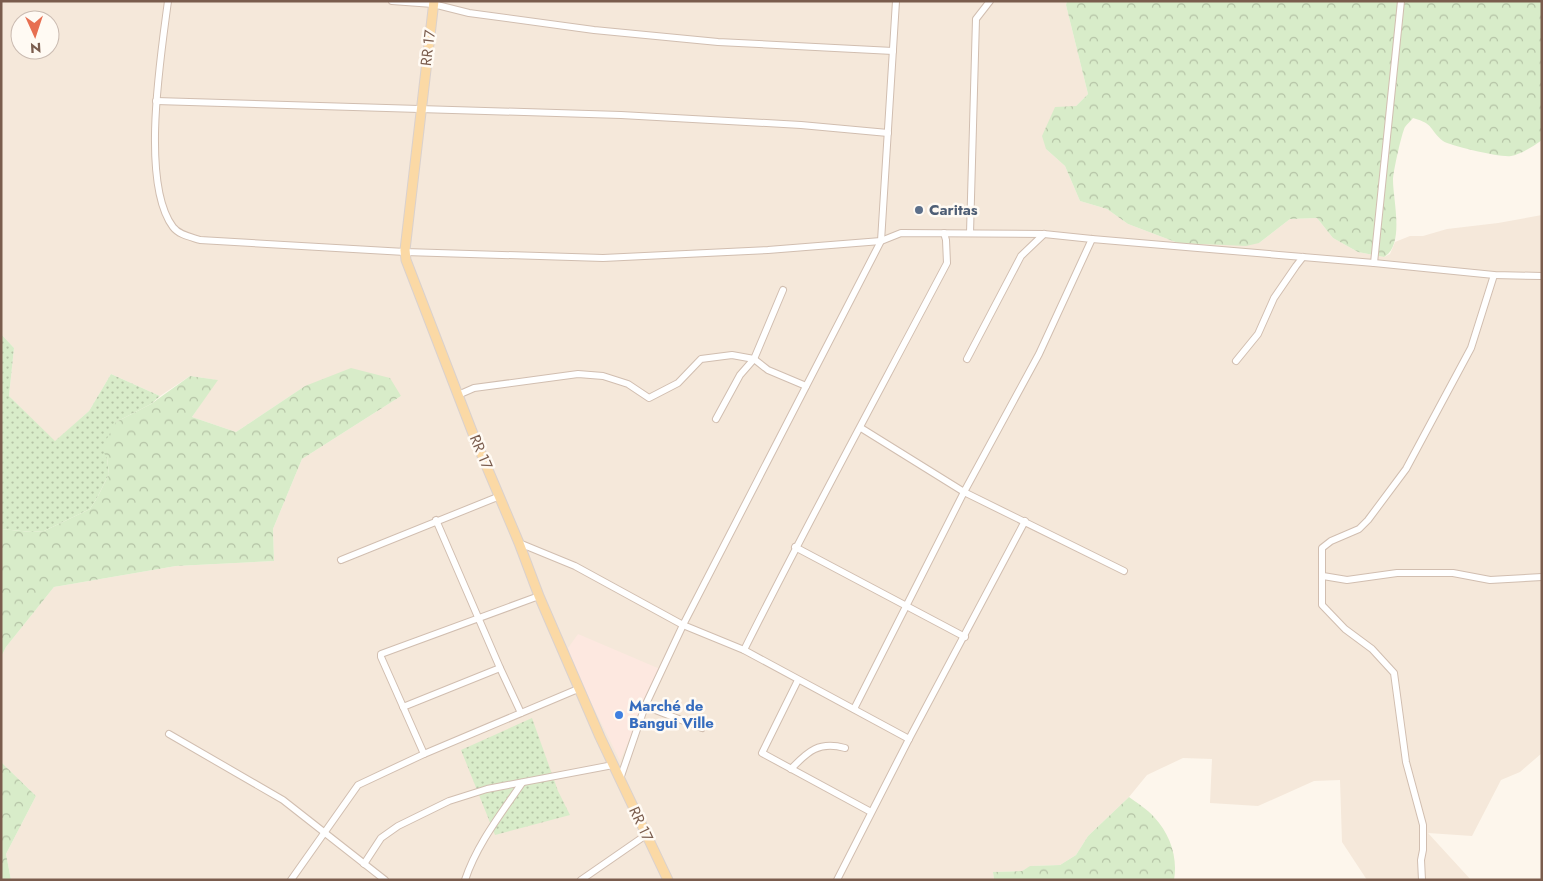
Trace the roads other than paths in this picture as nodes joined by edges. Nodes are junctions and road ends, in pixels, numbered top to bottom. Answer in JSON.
{"nodes":[{"id":1,"x":168,"y":1,"type":"edge"},
{"id":2,"x":392,"y":1,"type":"edge"},
{"id":3,"x":896,"y":1,"type":"edge"},
{"id":4,"x":990,"y":1,"type":"edge"},
{"id":5,"x":1401,"y":1,"type":"edge"},
{"id":6,"x":433,"y":3,"type":"edge"},
{"id":7,"x":893,"y":51,"type":"junction"},
{"id":8,"x":156,"y":101,"type":"junction"},
{"id":9,"x":420,"y":109,"type":"junction"},
{"id":10,"x":888,"y":133,"type":"junction"},
{"id":11,"x":944,"y":233,"type":"junction"},
{"id":12,"x":970,"y":233,"type":"junction"},
{"id":13,"x":1044,"y":234,"type":"junction"},
{"id":14,"x":1092,"y":239,"type":"junction"},
{"id":15,"x":882,"y":241,"type":"junction"},
{"id":16,"x":405,"y":252,"type":"junction"},
{"id":17,"x":1303,"y":257,"type":"junction"},
{"id":18,"x":1374,"y":263,"type":"junction"},
{"id":19,"x":1494,"y":275,"type":"junction"},
{"id":20,"x":1542,"y":276,"type":"edge"},
{"id":21,"x":783,"y":290,"type":"dead end"},
{"id":22,"x":754,"y":359,"type":"junction"},
{"id":23,"x":967,"y":359,"type":"dead end"},
{"id":24,"x":1236,"y":361,"type":"dead end"},
{"id":25,"x":806,"y":386,"type":"junction"},
{"id":26,"x":458,"y":395,"type":"junction"},
{"id":27,"x":716,"y":419,"type":"dead end"},
{"id":28,"x":861,"y":428,"type":"junction"},
{"id":29,"x":964,"y":492,"type":"junction"},
{"id":30,"x":500,"y":496,"type":"junction"},
{"id":31,"x":436,"y":520,"type":"junction"},
{"id":32,"x":1025,"y":521,"type":"junction"},
{"id":33,"x":519,"y":543,"type":"junction"},
{"id":34,"x":795,"y":547,"type":"junction"},
{"id":35,"x":341,"y":560,"type":"dead end"},
{"id":36,"x":1124,"y":571,"type":"dead end"},
{"id":37,"x":1323,"y":576,"type":"junction"},
{"id":38,"x":1542,"y":578,"type":"edge"},
{"id":39,"x":539,"y":596,"type":"junction"},
{"id":40,"x":906,"y":605,"type":"junction"},
{"id":41,"x":478,"y":619,"type":"junction"},
{"id":42,"x":683,"y":625,"type":"junction"},
{"id":43,"x":965,"y":637,"type":"junction"},
{"id":44,"x":744,"y":650,"type":"junction"},
{"id":45,"x":500,"y":668,"type":"junction"},
{"id":46,"x":798,"y":680,"type":"junction"},
{"id":47,"x":578,"y":689,"type":"junction"},
{"id":48,"x":645,"y":706,"type":"junction"},
{"id":49,"x":403,"y":707,"type":"junction"},
{"id":50,"x":854,"y":709,"type":"junction"},
{"id":51,"x":521,"y":713,"type":"junction"},
{"id":52,"x":702,"y":728,"type":"dead end"},
{"id":53,"x":169,"y":734,"type":"dead end"},
{"id":54,"x":909,"y":739,"type":"junction"},
{"id":55,"x":845,"y":748,"type":"dead end"},
{"id":56,"x":424,"y":754,"type":"junction"},
{"id":57,"x":613,"y":765,"type":"junction"},
{"id":58,"x":791,"y":769,"type":"junction"},
{"id":59,"x":620,"y":779,"type":"junction"},
{"id":60,"x":522,"y":783,"type":"junction"},
{"id":61,"x":871,"y":812,"type":"junction"},
{"id":62,"x":324,"y":831,"type":"junction"},
{"id":63,"x":646,"y":836,"type":"junction"},
{"id":64,"x":364,"y":864,"type":"junction"},
{"id":65,"x":291,"y":880,"type":"edge"},
{"id":66,"x":385,"y":880,"type":"edge"},
{"id":67,"x":465,"y":880,"type":"edge"},
{"id":68,"x":582,"y":880,"type":"edge"},
{"id":69,"x":668,"y":880,"type":"edge"},
{"id":70,"x":837,"y":880,"type":"edge"},
{"id":71,"x":1422,"y":880,"type":"edge"}],
"edges":[{"from":1,"to":8,"type":"street"},
{"from":2,"to":6,"type":"street"},
{"from":3,"to":7,"type":"street"},
{"from":4,"to":12,"type":"street"},
{"from":5,"to":18,"type":"street"},
{"from":6,"to":7,"type":"street"},
{"from":6,"to":9,"type":"main road","name":"RR 17","number":"RR 17"},
{"from":7,"to":10,"type":"street"},
{"from":8,"to":9,"type":"street"},
{"from":8,"to":16,"type":"street"},
{"from":9,"to":10,"type":"street"},
{"from":9,"to":16,"type":"main road","name":"RR 17","number":"RR 17"},
{"from":10,"to":15,"type":"street"},
{"from":11,"to":12,"type":"street"},
{"from":11,"to":15,"type":"street"},
{"from":11,"to":28,"type":"street"},
{"from":12,"to":13,"type":"street"},
{"from":13,"to":14,"type":"street"},
{"from":13,"to":23,"type":"street"},
{"from":14,"to":17,"type":"street"},
{"from":14,"to":29,"type":"street"},
{"from":15,"to":16,"type":"street"},
{"from":15,"to":25,"type":"street"},
{"from":16,"to":26,"type":"main road","name":"RR 17","number":"RR 17"},
{"from":17,"to":18,"type":"street"},
{"from":17,"to":24,"type":"street"},
{"from":18,"to":19,"type":"street"},
{"from":19,"to":20,"type":"street"},
{"from":19,"to":37,"type":"street"},
{"from":21,"to":22,"type":"street"},
{"from":22,"to":25,"type":"street"},
{"from":22,"to":26,"type":"street"},
{"from":22,"to":27,"type":"street"},
{"from":25,"to":42,"type":"street"},
{"from":26,"to":30,"type":"main road","name":"RR 17","number":"RR 17"},
{"from":28,"to":29,"type":"street"},
{"from":28,"to":34,"type":"street"},
{"from":29,"to":32,"type":"street"},
{"from":29,"to":40,"type":"street"},
{"from":30,"to":31,"type":"street"},
{"from":30,"to":33,"type":"main road","name":"RR 17","number":"RR 17"},
{"from":31,"to":35,"type":"street"},
{"from":31,"to":41,"type":"street"},
{"from":32,"to":36,"type":"street"},
{"from":32,"to":43,"type":"street"},
{"from":33,"to":39,"type":"main road","name":"RR 17","number":"RR 17"},
{"from":33,"to":42,"type":"street"},
{"from":34,"to":40,"type":"street"},
{"from":34,"to":44,"type":"street"},
{"from":37,"to":38,"type":"street"},
{"from":37,"to":71,"type":"street"},
{"from":39,"to":41,"type":"street"},
{"from":39,"to":47,"type":"main road","name":"RR 17","number":"RR 17"},
{"from":40,"to":43,"type":"street"},
{"from":40,"to":50,"type":"street"},
{"from":41,"to":45,"type":"street"},
{"from":41,"to":49,"type":"street"},
{"from":42,"to":44,"type":"street"},
{"from":42,"to":48,"type":"street"},
{"from":43,"to":54,"type":"street"},
{"from":44,"to":46,"type":"street"},
{"from":45,"to":49,"type":"street"},
{"from":45,"to":51,"type":"street"},
{"from":46,"to":50,"type":"street"},
{"from":46,"to":58,"type":"street"},
{"from":47,"to":51,"type":"street"},
{"from":47,"to":57,"type":"main road","name":"RR 17","number":"RR 17"},
{"from":48,"to":52,"type":"street"},
{"from":48,"to":59,"type":"street"},
{"from":49,"to":56,"type":"street"},
{"from":50,"to":54,"type":"street"},
{"from":51,"to":56,"type":"street"},
{"from":53,"to":62,"type":"street"},
{"from":54,"to":61,"type":"street"},
{"from":55,"to":58,"type":"street"},
{"from":56,"to":62,"type":"street"},
{"from":57,"to":59,"type":"main road","name":"RR 17","number":"RR 17"},
{"from":57,"to":60,"type":"street"},
{"from":58,"to":61,"type":"street"},
{"from":59,"to":63,"type":"main road","name":"RR 17","number":"RR 17"},
{"from":60,"to":64,"type":"street"},
{"from":60,"to":67,"type":"street"},
{"from":61,"to":70,"type":"street"},
{"from":62,"to":64,"type":"street"},
{"from":62,"to":65,"type":"street"},
{"from":63,"to":68,"type":"street"},
{"from":63,"to":69,"type":"main road","name":"RR 17","number":"RR 17"},
{"from":64,"to":66,"type":"street"}]}
